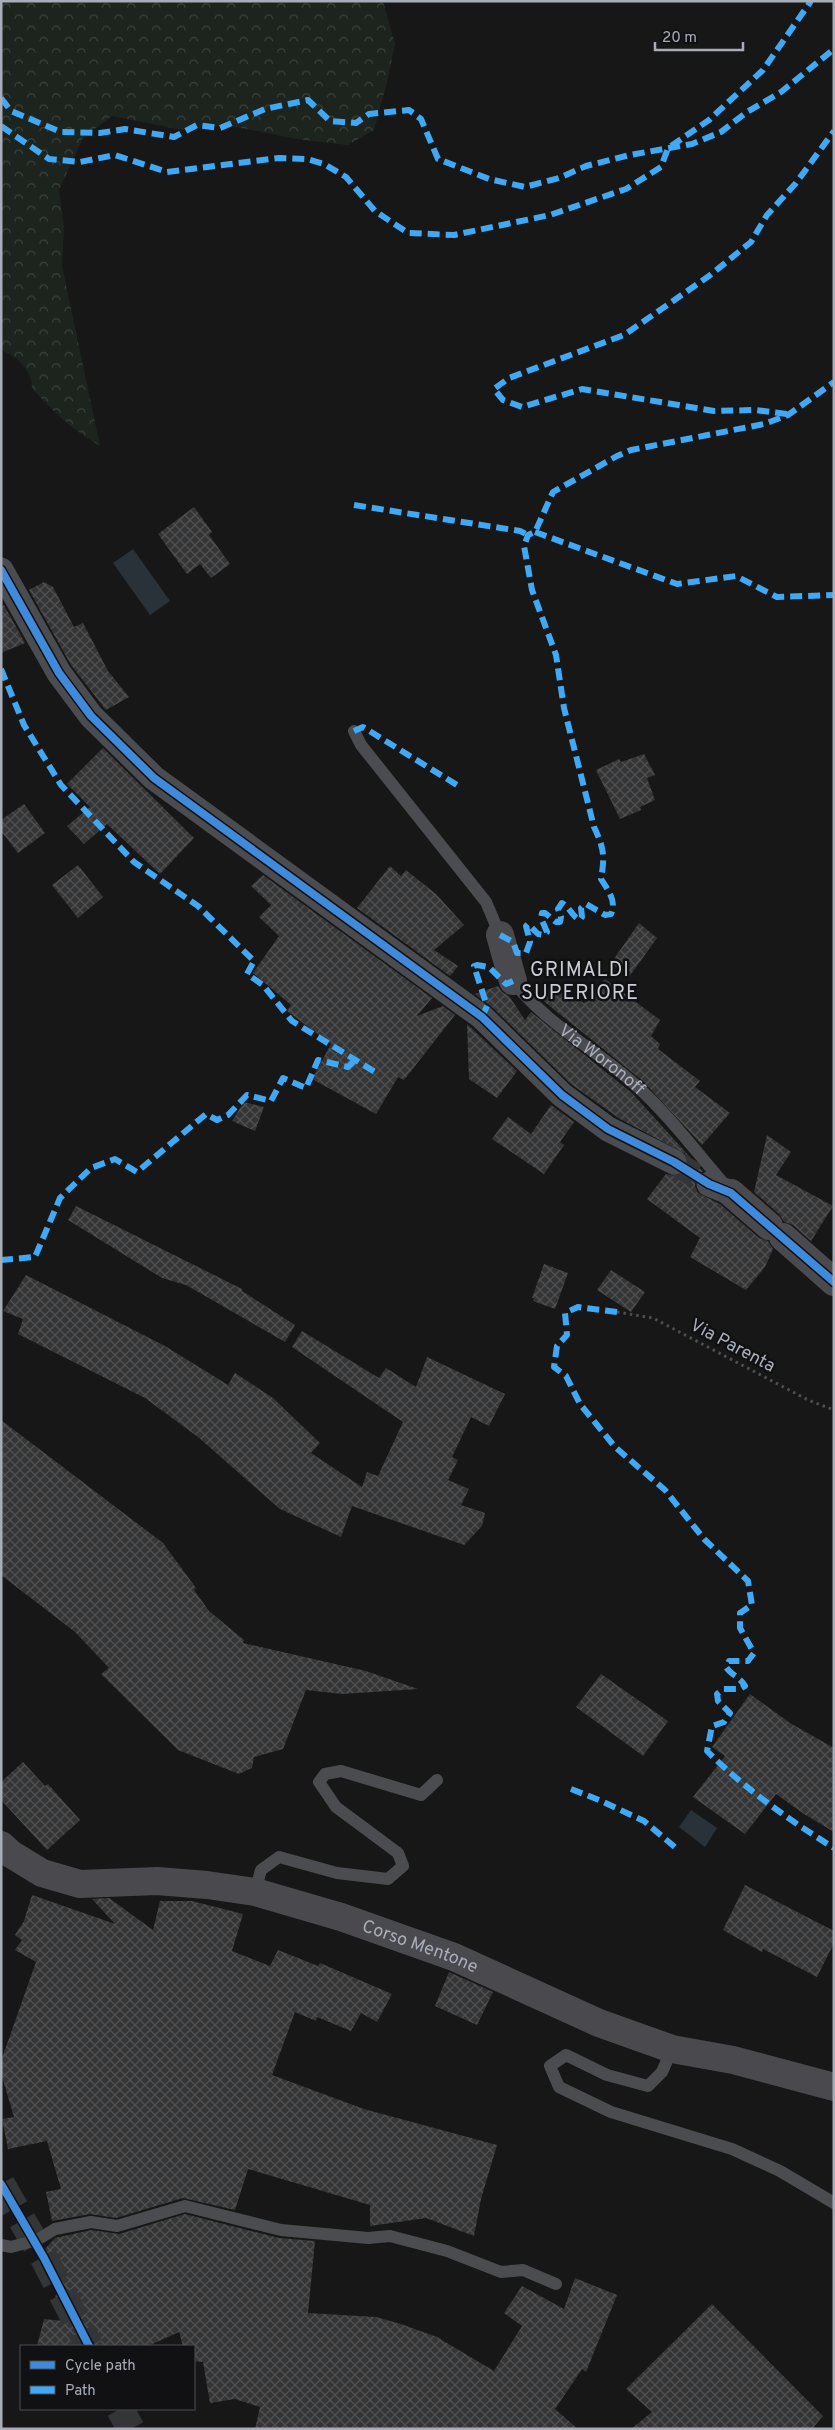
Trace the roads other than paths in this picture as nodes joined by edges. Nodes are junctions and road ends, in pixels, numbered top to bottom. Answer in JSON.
{"nodes":[{"id":1,"x":1,"y":570,"type":"edge"},
{"id":2,"x":354,"y":731,"type":"dead end"},
{"id":3,"x":500,"y":935,"type":"joint"},
{"id":4,"x":513,"y":981,"type":"joint"},
{"id":5,"x":674,"y":1162,"type":"tunnel mouth"},
{"id":6,"x":720,"y":1189,"type":"joint"},
{"id":7,"x":834,"y":1282,"type":"edge"},
{"id":8,"x":438,"y":1780,"type":"dead end"},
{"id":9,"x":1,"y":1845,"type":"edge"},
{"id":10,"x":254,"y":1892,"type":"junction"},
{"id":11,"x":672,"y":2049,"type":"junction"},
{"id":12,"x":834,"y":2087,"type":"edge"},
{"id":13,"x":834,"y":2203,"type":"edge"},
{"id":14,"x":1,"y":2245,"type":"edge"},
{"id":15,"x":556,"y":2284,"type":"dead end"}],
"edges":[{"from":1,"to":5,"type":"street"},
{"from":2,"to":3,"type":"lane","name":"Via Woronoff"},
{"from":3,"to":4,"type":"main road","name":"Via Woronoff"},
{"from":4,"to":6,"type":"lane","name":"Via Woronoff"},
{"from":6,"to":7,"type":"main road","name":"Via Woronoff"},
{"from":8,"to":10,"type":"lane"},
{"from":9,"to":10,"type":"main road","name":"Corso Mentone"},
{"from":10,"to":11,"type":"main road","name":"Corso Mentone"},
{"from":11,"to":12,"type":"main road","name":"Corso Mentone"},
{"from":11,"to":13,"type":"lane"},
{"from":14,"to":15,"type":"lane"}]}
